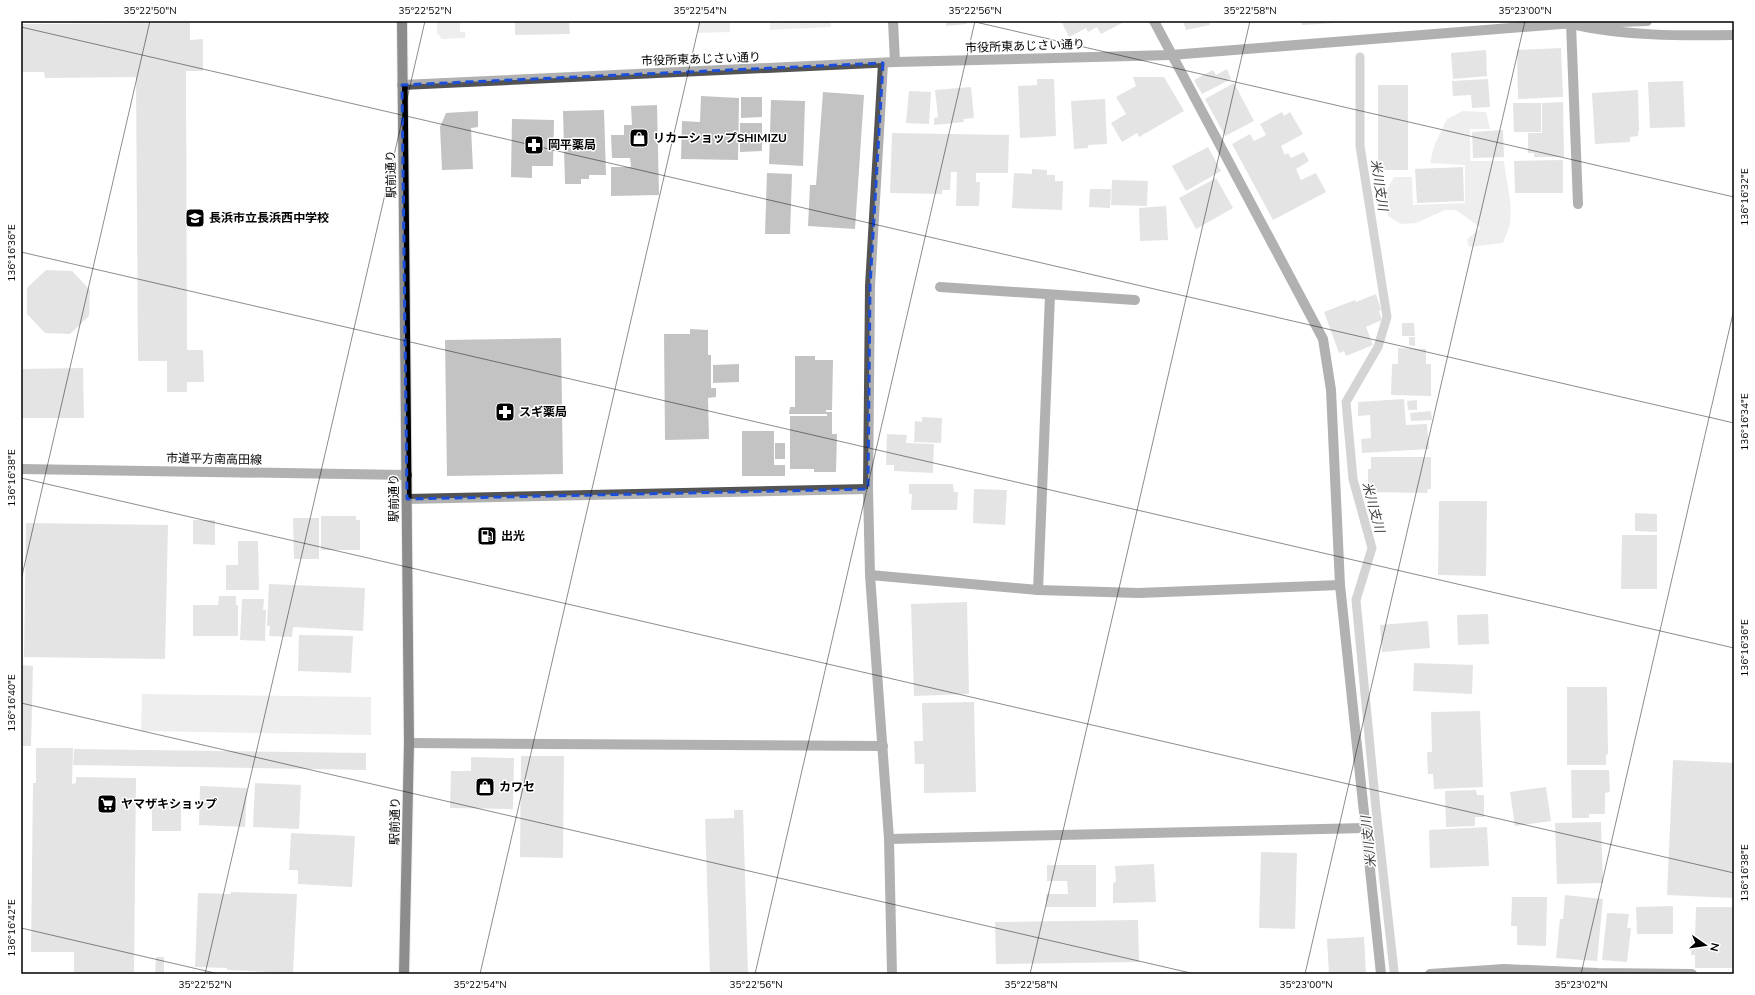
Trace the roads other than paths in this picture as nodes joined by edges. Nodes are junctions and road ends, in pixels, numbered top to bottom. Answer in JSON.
{"nodes":[{"id":1,"x":402,"y":21,"type":"edge"},
{"id":2,"x":893,"y":21,"type":"edge"},
{"id":3,"x":1154,"y":21,"type":"edge"},
{"id":4,"x":1647,"y":21,"type":"edge"},
{"id":5,"x":1561,"y":22,"type":"edge"},
{"id":6,"x":1571,"y":24,"type":"junction"},
{"id":7,"x":1734,"y":35,"type":"edge"},
{"id":8,"x":1172,"y":55,"type":"junction"},
{"id":9,"x":895,"y":62,"type":"junction"},
{"id":10,"x":883,"y":63,"type":"junction"},
{"id":11,"x":402,"y":85,"type":"junction"},
{"id":12,"x":1578,"y":204,"type":"dead end"},
{"id":13,"x":940,"y":287,"type":"dead end"},
{"id":14,"x":1050,"y":295,"type":"junction"},
{"id":15,"x":1134,"y":300,"type":"dead end"},
{"id":16,"x":21,"y":469,"type":"edge"},
{"id":17,"x":407,"y":475,"type":"junction"},
{"id":18,"x":868,"y":489,"type":"junction"},
{"id":19,"x":407,"y":499,"type":"junction"},
{"id":20,"x":870,"y":575,"type":"junction"},
{"id":21,"x":1340,"y":585,"type":"junction"},
{"id":22,"x":1038,"y":590,"type":"junction"},
{"id":23,"x":410,"y":743,"type":"junction"},
{"id":24,"x":883,"y":746,"type":"junction"},
{"id":25,"x":1365,"y":828,"type":"junction"},
{"id":26,"x":889,"y":839,"type":"junction"},
{"id":27,"x":1598,"y":973,"type":"edge"},
{"id":28,"x":404,"y":974,"type":"edge"},
{"id":29,"x":892,"y":974,"type":"edge"},
{"id":30,"x":1381,"y":974,"type":"edge"},
{"id":31,"x":1430,"y":974,"type":"edge"},
{"id":32,"x":1692,"y":974,"type":"edge"}],
"edges":[{"from":1,"to":11,"type":"main road","name":"駅前通り"},
{"from":2,"to":9,"type":"street"},
{"from":3,"to":8,"type":"street"},
{"from":4,"to":6,"type":"street","name":"市役所東あじさい通り"},
{"from":5,"to":6,"type":"street","name":"市役所東あじさい通り"},
{"from":5,"to":8,"type":"street","name":"市役所東あじさい通り"},
{"from":6,"to":7,"type":"street"},
{"from":6,"to":12,"type":"street"},
{"from":8,"to":9,"type":"street","name":"市役所東あじさい通り"},
{"from":8,"to":21,"type":"street"},
{"from":9,"to":10,"type":"street","name":"市役所東あじさい通り"},
{"from":10,"to":11,"type":"street","name":"市役所東あじさい通り"},
{"from":10,"to":18,"type":"street"},
{"from":11,"to":17,"type":"main road","name":"駅前通り"},
{"from":13,"to":14,"type":"street"},
{"from":14,"to":15,"type":"street"},
{"from":14,"to":22,"type":"street"},
{"from":16,"to":17,"type":"street","name":"市道平方南高田線"},
{"from":17,"to":19,"type":"main road","name":"駅前通り"},
{"from":18,"to":19,"type":"street"},
{"from":18,"to":20,"type":"street"},
{"from":19,"to":23,"type":"main road","name":"駅前通り"},
{"from":20,"to":22,"type":"street"},
{"from":20,"to":24,"type":"street"},
{"from":21,"to":22,"type":"street"},
{"from":21,"to":25,"type":"street"},
{"from":23,"to":24,"type":"street"},
{"from":23,"to":28,"type":"main road","name":"駅前通り"},
{"from":24,"to":26,"type":"street"},
{"from":25,"to":26,"type":"street"},
{"from":25,"to":30,"type":"street"},
{"from":26,"to":29,"type":"street"},
{"from":27,"to":31,"type":"street"},
{"from":27,"to":32,"type":"street"}]}
